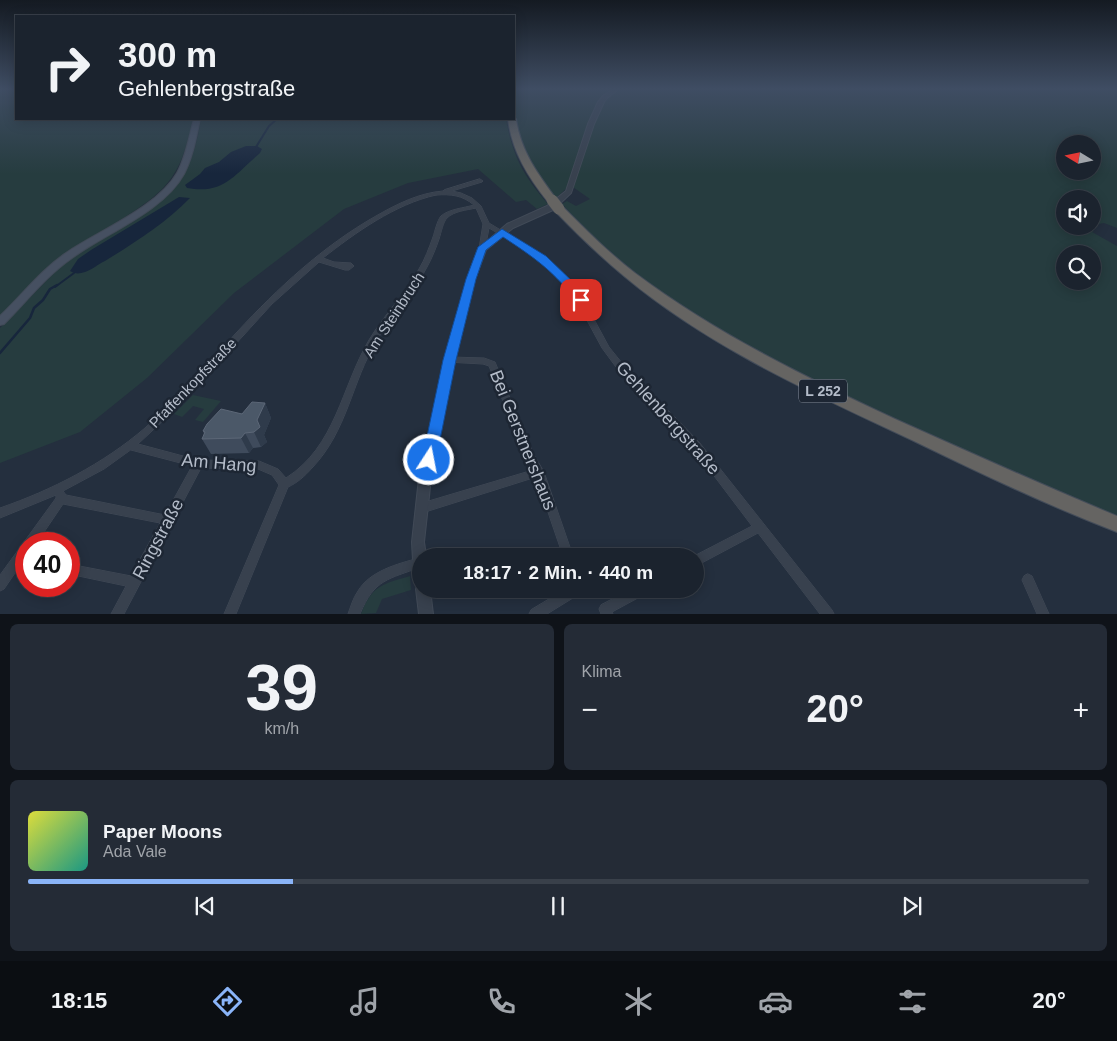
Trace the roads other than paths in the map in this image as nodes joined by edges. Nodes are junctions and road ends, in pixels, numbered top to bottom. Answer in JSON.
{"nodes":[{"id":1,"x":594,"y":117,"type":"edge"},
{"id":2,"x":197,"y":120,"type":"edge"},
{"id":3,"x":512,"y":120,"type":"edge"},
{"id":4,"x":480,"y":181,"type":"dead end"},
{"id":5,"x":461,"y":187,"type":"junction"},
{"id":6,"x":435,"y":194,"type":"junction"},
{"id":7,"x":472,"y":199,"type":"junction"},
{"id":8,"x":478,"y":206,"type":"junction"},
{"id":9,"x":486,"y":224,"type":"junction"},
{"id":10,"x":502,"y":232,"type":"junction"},
{"id":11,"x":482,"y":249,"type":"junction"},
{"id":12,"x":318,"y":259,"type":"junction"},
{"id":13,"x":336,"y":264,"type":"dead end"},
{"id":14,"x":0,"y":322,"type":"edge"},
{"id":15,"x":450,"y":360,"type":"junction"},
{"id":16,"x":129,"y":446,"type":"junction"},
{"id":17,"x":198,"y":464,"type":"junction"},
{"id":18,"x":539,"y":472,"type":"junction"},
{"id":19,"x":284,"y":484,"type":"junction"},
{"id":20,"x":61,"y":488,"type":"junction"},
{"id":21,"x":61,"y":500,"type":"junction"},
{"id":22,"x":422,"y":508,"type":"junction"},
{"id":23,"x":0,"y":513,"type":"edge"},
{"id":24,"x":168,"y":520,"type":"junction"},
{"id":25,"x":1117,"y":524,"type":"edge"},
{"id":26,"x":760,"y":528,"type":"junction"},
{"id":27,"x":38,"y":532,"type":"edge"},
{"id":28,"x":418,"y":548,"type":"edge"},
{"id":29,"x":565,"y":548,"type":"edge"},
{"id":30,"x":704,"y":557,"type":"edge"},
{"id":31,"x":412,"y":565,"type":"edge"},
{"id":32,"x":15,"y":568,"type":"edge"},
{"id":33,"x":80,"y":571,"type":"edge"},
{"id":34,"x":1028,"y":580,"type":"dead end"},
{"id":35,"x":134,"y":582,"type":"junction"},
{"id":36,"x":0,"y":585,"type":"edge"},
{"id":37,"x":424,"y":598,"type":"edge"},
{"id":38,"x":562,"y":598,"type":"edge"},
{"id":39,"x":626,"y":598,"type":"edge"},
{"id":40,"x":117,"y":614,"type":"edge"},
{"id":41,"x":230,"y":614,"type":"edge"},
{"id":42,"x":354,"y":614,"type":"edge"},
{"id":43,"x":426,"y":614,"type":"edge"},
{"id":44,"x":535,"y":614,"type":"edge"},
{"id":45,"x":607,"y":614,"type":"edge"},
{"id":46,"x":828,"y":614,"type":"edge"},
{"id":47,"x":1043,"y":614,"type":"edge"}],
"edges":[{"from":1,"to":10,"type":"street"},
{"from":2,"to":14,"type":"main road"},
{"from":3,"to":25,"type":"highway","number":"L 252"},
{"from":4,"to":5,"type":"street","name":"Pfaffenkopfstraße"},
{"from":5,"to":6,"type":"street","name":"Pfaffenkopfstraße"},
{"from":5,"to":7,"type":"street"},
{"from":6,"to":7,"type":"street","name":"Pfaffenkopfstraße"},
{"from":6,"to":12,"type":"street","name":"Pfaffenkopfstraße"},
{"from":7,"to":8,"type":"street"},
{"from":8,"to":9,"type":"street"},
{"from":8,"to":19,"type":"street","name":"Am Steinbruch"},
{"from":9,"to":10,"type":"street"},
{"from":9,"to":11,"type":"street"},
{"from":10,"to":11,"type":"street"},
{"from":10,"to":26,"type":"street","name":"Gehlenbergstraße"},
{"from":11,"to":15,"type":"street"},
{"from":12,"to":13,"type":"street"},
{"from":12,"to":16,"type":"street","name":"Pfaffenkopfstraße"},
{"from":15,"to":18,"type":"street","name":"Bei Gerstnershaus"},
{"from":15,"to":22,"type":"street"},
{"from":16,"to":17,"type":"street","name":"Am Hang"},
{"from":16,"to":20,"type":"street","name":"Pfaffenkopfstraße"},
{"from":17,"to":19,"type":"street","name":"Am Hang"},
{"from":17,"to":24,"type":"street","name":"Ringstraße"},
{"from":18,"to":22,"type":"street"},
{"from":18,"to":29,"type":"street","name":"Bei Gerstnershaus"},
{"from":19,"to":41,"type":"street"},
{"from":20,"to":21,"type":"street"},
{"from":20,"to":23,"type":"street","name":"Pfaffenkopfstraße"},
{"from":21,"to":24,"type":"street"},
{"from":21,"to":27,"type":"street"},
{"from":22,"to":28,"type":"street"},
{"from":24,"to":35,"type":"street","name":"Ringstraße"},
{"from":26,"to":30,"type":"street"},
{"from":26,"to":46,"type":"street","name":"Gehlenbergstraße"},
{"from":31,"to":42,"type":"street"},
{"from":32,"to":36,"type":"street"},
{"from":33,"to":35,"type":"street"},
{"from":34,"to":47,"type":"street"},
{"from":35,"to":40,"type":"street","name":"Ringstraße"},
{"from":37,"to":43,"type":"street"},
{"from":38,"to":44,"type":"street"},
{"from":39,"to":45,"type":"street"}]}
